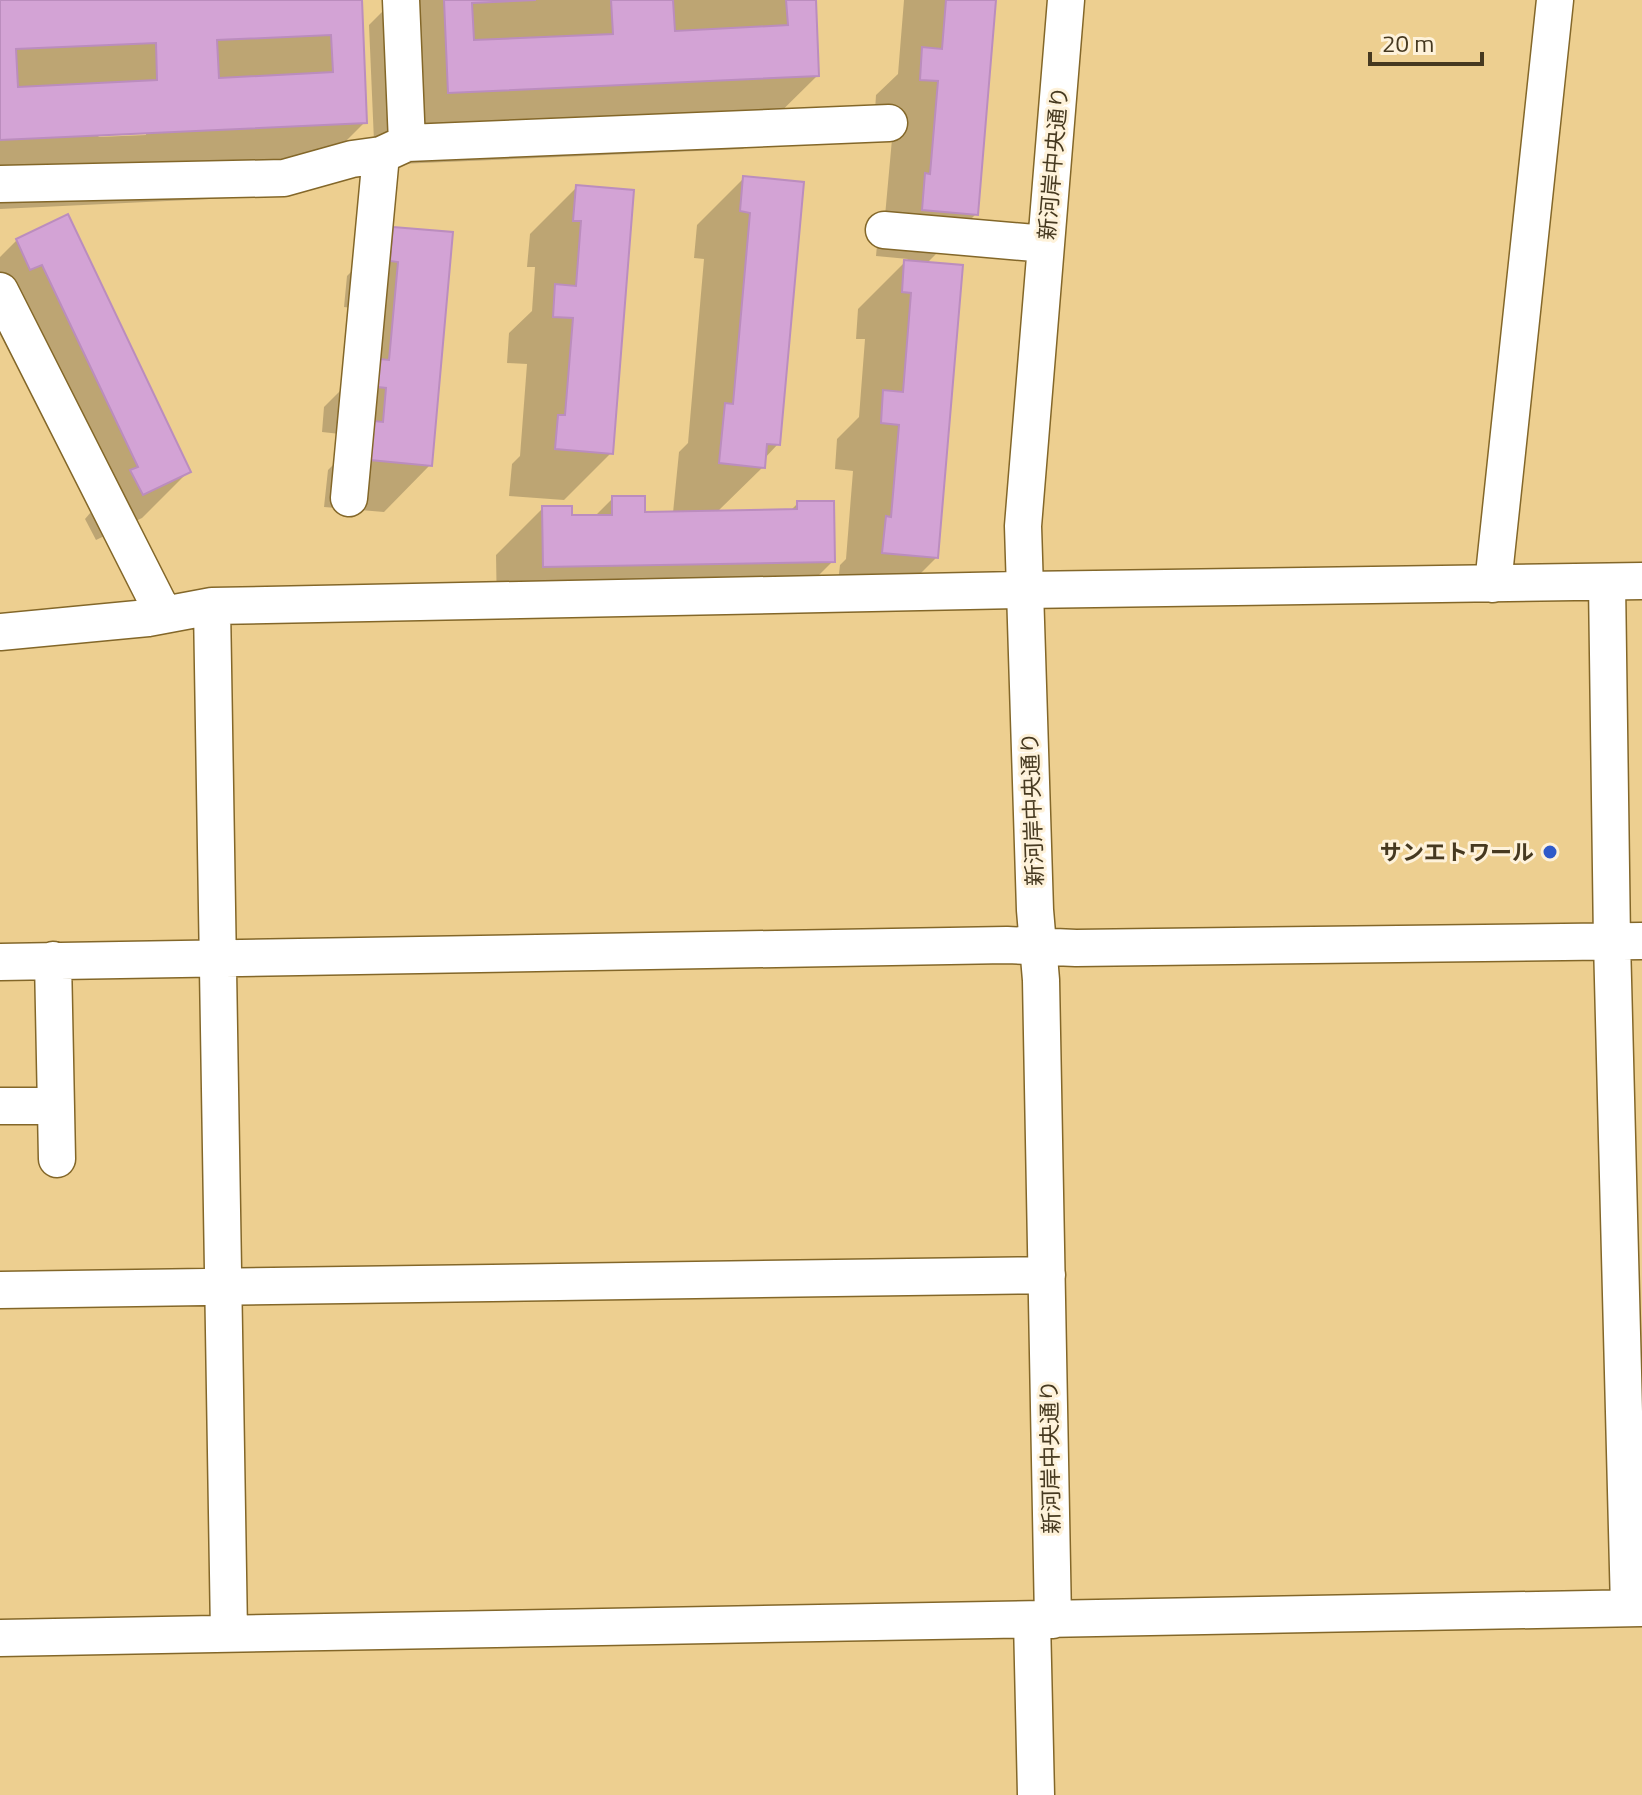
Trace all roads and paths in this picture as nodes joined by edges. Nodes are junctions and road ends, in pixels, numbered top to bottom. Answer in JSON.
{"nodes":[{"id":1,"x":401,"y":0,"type":"edge"},
{"id":2,"x":1066,"y":0,"type":"edge"},
{"id":3,"x":1555,"y":0,"type":"edge"},
{"id":4,"x":889,"y":123,"type":"dead end"},
{"id":5,"x":394,"y":149,"type":"junction"},
{"id":6,"x":0,"y":184,"type":"edge"},
{"id":7,"x":884,"y":230,"type":"dead end"},
{"id":8,"x":1046,"y":244,"type":"junction"},
{"id":9,"x":0,"y":291,"type":"edge"},
{"id":10,"x":349,"y":498,"type":"dead end"},
{"id":11,"x":1624,"y":582,"type":"edge"},
{"id":12,"x":1493,"y":584,"type":"junction"},
{"id":13,"x":1024,"y":590,"type":"junction"},
{"id":14,"x":212,"y":606,"type":"junction"},
{"id":15,"x":164,"y":615,"type":"junction"},
{"id":16,"x":0,"y":632,"type":"edge"},
{"id":17,"x":1627,"y":941,"type":"edge"},
{"id":18,"x":1038,"y":946,"type":"junction"},
{"id":19,"x":217,"y":956,"type":"junction"},
{"id":20,"x":53,"y":960,"type":"junction"},
{"id":21,"x":0,"y":962,"type":"edge"},
{"id":22,"x":0,"y":1106,"type":"edge"},
{"id":23,"x":56,"y":1106,"type":"junction"},
{"id":24,"x":57,"y":1159,"type":"dead end"},
{"id":25,"x":1047,"y":1275,"type":"junction"},
{"id":26,"x":223,"y":1288,"type":"junction"},
{"id":27,"x":0,"y":1290,"type":"edge"},
{"id":28,"x":1636,"y":1608,"type":"edge"},
{"id":29,"x":1042,"y":1620,"type":"junction"},
{"id":30,"x":229,"y":1633,"type":"junction"},
{"id":31,"x":0,"y":1638,"type":"edge"},
{"id":32,"x":1036,"y":1795,"type":"edge"}],
"edges":[{"from":1,"to":5,"type":"street"},
{"from":2,"to":8,"type":"street","name":"新河岸中央通り"},
{"from":3,"to":12,"type":"street"},
{"from":4,"to":5,"type":"street"},
{"from":5,"to":6,"type":"street"},
{"from":5,"to":10,"type":"street"},
{"from":7,"to":8,"type":"street"},
{"from":8,"to":13,"type":"street","name":"新河岸中央通り"},
{"from":9,"to":15,"type":"street"},
{"from":11,"to":12,"type":"street"},
{"from":11,"to":17,"type":"street"},
{"from":12,"to":13,"type":"street"},
{"from":13,"to":14,"type":"street"},
{"from":13,"to":18,"type":"street","name":"新河岸中央通り"},
{"from":14,"to":15,"type":"street"},
{"from":14,"to":19,"type":"street"},
{"from":15,"to":16,"type":"street"},
{"from":17,"to":18,"type":"street"},
{"from":17,"to":28,"type":"street"},
{"from":18,"to":19,"type":"street"},
{"from":18,"to":25,"type":"street","name":"新河岸中央通り"},
{"from":19,"to":20,"type":"street"},
{"from":19,"to":26,"type":"street"},
{"from":20,"to":21,"type":"street"},
{"from":20,"to":23,"type":"street"},
{"from":22,"to":23,"type":"street"},
{"from":23,"to":24,"type":"street"},
{"from":25,"to":26,"type":"street"},
{"from":25,"to":29,"type":"street","name":"新河岸中央通り"},
{"from":26,"to":27,"type":"street"},
{"from":26,"to":30,"type":"street"},
{"from":28,"to":29,"type":"street"},
{"from":29,"to":30,"type":"street"},
{"from":29,"to":32,"type":"street","name":"新河岸中央通り"},
{"from":30,"to":31,"type":"street"}]}
